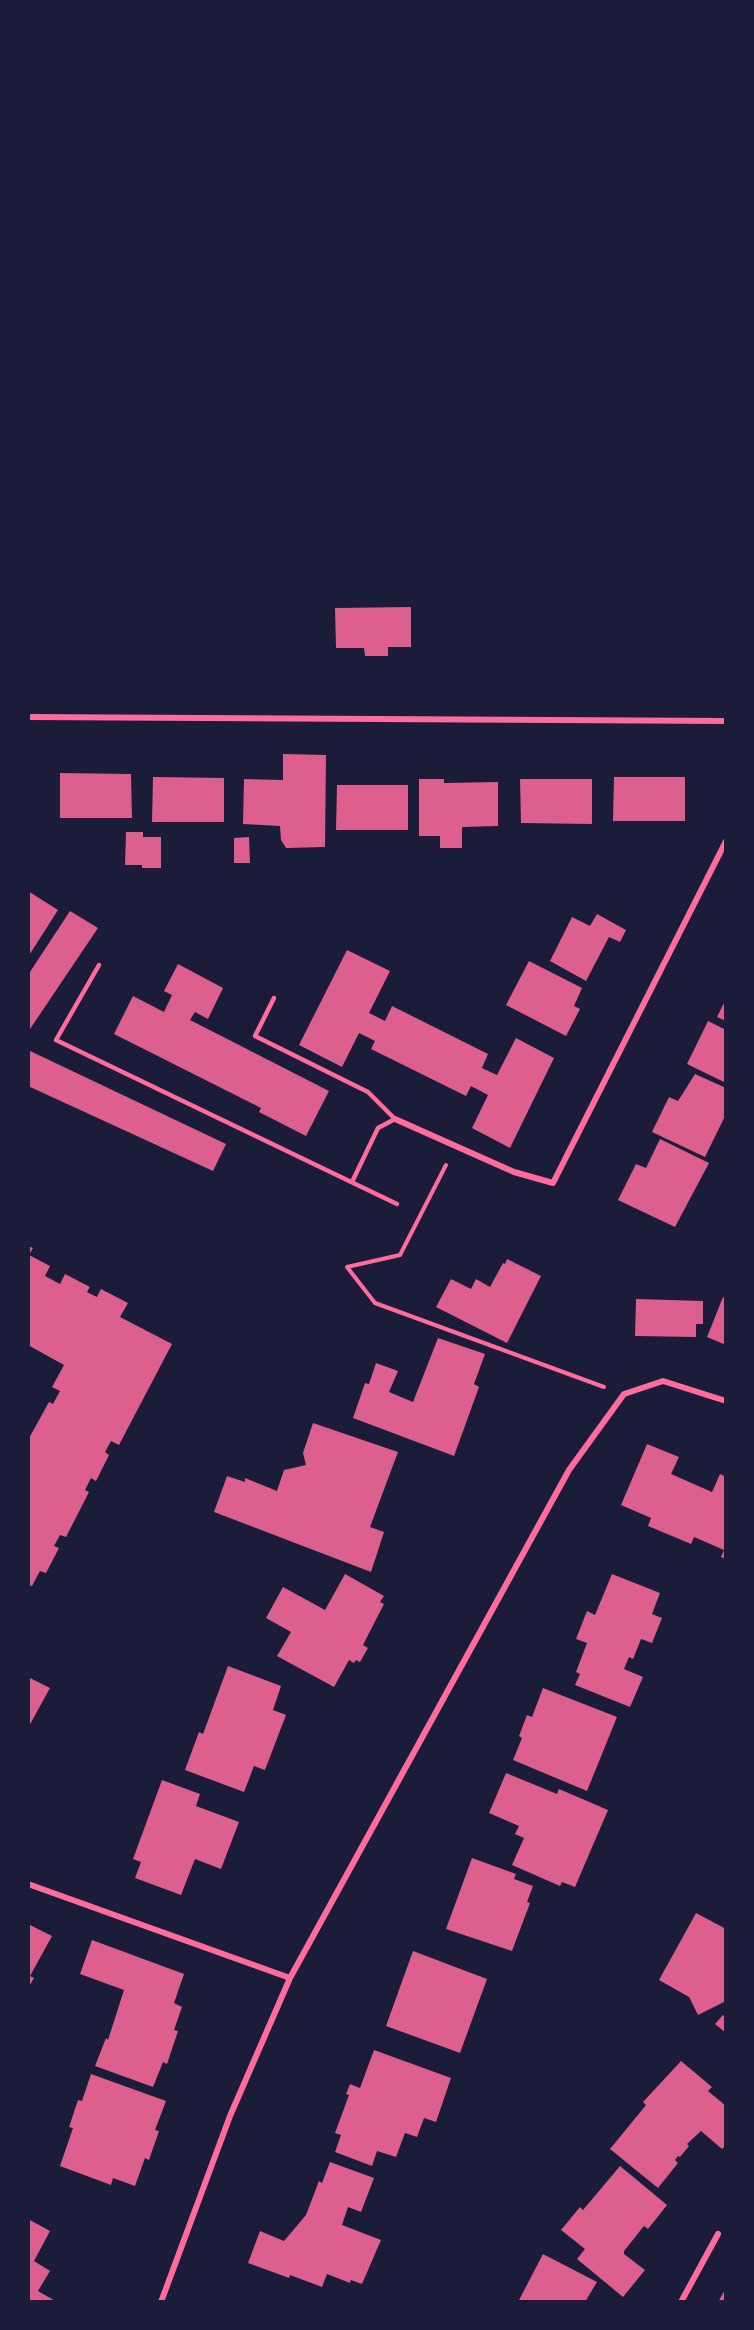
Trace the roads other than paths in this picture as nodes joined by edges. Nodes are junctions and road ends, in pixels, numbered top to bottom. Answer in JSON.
{"nodes":[{"id":1,"x":28,"y":717,"type":"edge"},
{"id":2,"x":726,"y":721,"type":"edge"},
{"id":3,"x":726,"y":841,"type":"edge"},
{"id":4,"x":99,"y":965,"type":"dead end"},
{"id":5,"x":274,"y":998,"type":"dead end"},
{"id":6,"x":395,"y":1119,"type":"junction"},
{"id":7,"x":352,"y":1182,"type":"junction"},
{"id":8,"x":397,"y":1204,"type":"dead end"},
{"id":9,"x":726,"y":1401,"type":"edge"},
{"id":10,"x":28,"y":1884,"type":"edge"},
{"id":11,"x":290,"y":1978,"type":"junction"},
{"id":12,"x":718,"y":2234,"type":"dead end"},
{"id":13,"x":160,"y":2301,"type":"edge"},
{"id":14,"x":681,"y":2301,"type":"edge"}],
"edges":[{"from":1,"to":2,"type":"street"},
{"from":3,"to":6,"type":"street"},
{"from":4,"to":7,"type":"lane"},
{"from":5,"to":6,"type":"lane"},
{"from":6,"to":7,"type":"lane"},
{"from":7,"to":8,"type":"lane"},
{"from":9,"to":11,"type":"street"},
{"from":10,"to":11,"type":"street"},
{"from":11,"to":13,"type":"street"},
{"from":12,"to":14,"type":"street"}]}
